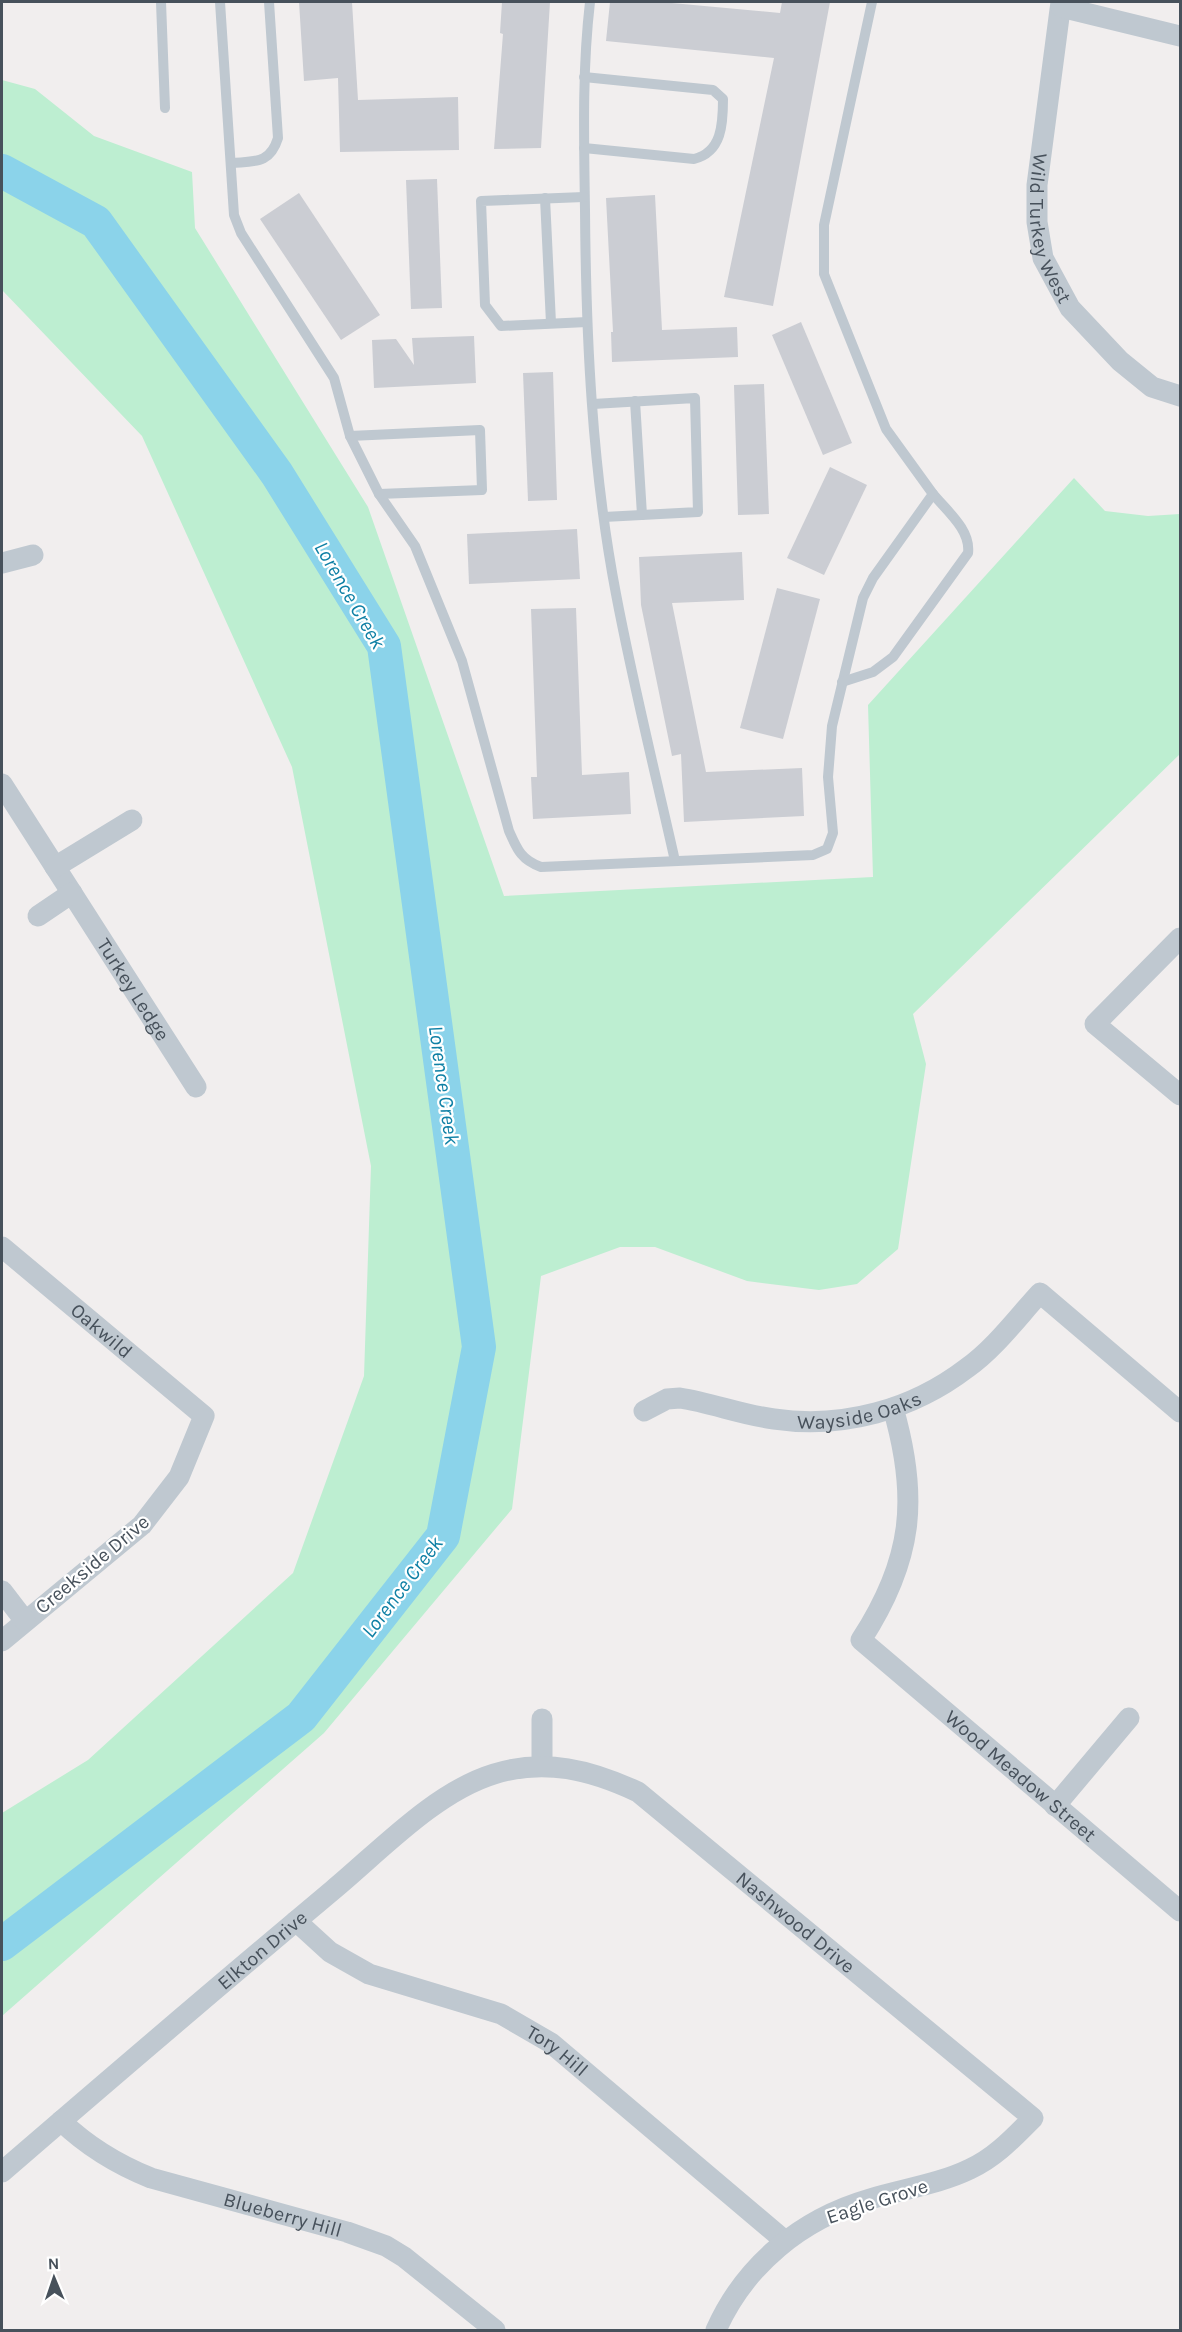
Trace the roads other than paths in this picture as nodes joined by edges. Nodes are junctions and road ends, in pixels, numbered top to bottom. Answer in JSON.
{"nodes":[{"id":1,"x":161,"y":2,"type":"edge"},
{"id":2,"x":220,"y":2,"type":"edge"},
{"id":3,"x":269,"y":2,"type":"edge"},
{"id":4,"x":590,"y":2,"type":"edge"},
{"id":5,"x":873,"y":2,"type":"edge"},
{"id":6,"x":1061,"y":4,"type":"edge"},
{"id":7,"x":1180,"y":36,"type":"edge"},
{"id":8,"x":584,"y":77,"type":"junction"},
{"id":9,"x":165,"y":108,"type":"dead end"},
{"id":10,"x":584,"y":148,"type":"junction"},
{"id":11,"x":231,"y":163,"type":"junction"},
{"id":12,"x":584,"y":197,"type":"junction"},
{"id":13,"x":545,"y":198,"type":"junction"},
{"id":14,"x":587,"y":322,"type":"junction"},
{"id":15,"x":551,"y":323,"type":"junction"},
{"id":16,"x":1180,"y":396,"type":"edge"},
{"id":17,"x":635,"y":401,"type":"junction"},
{"id":18,"x":593,"y":404,"type":"junction"},
{"id":19,"x":350,"y":436,"type":"junction"},
{"id":20,"x":379,"y":494,"type":"junction"},
{"id":21,"x":933,"y":494,"type":"junction"},
{"id":22,"x":642,"y":515,"type":"junction"},
{"id":23,"x":604,"y":517,"type":"junction"},
{"id":24,"x":33,"y":555,"type":"dead end"},
{"id":25,"x":2,"y":563,"type":"edge"},
{"id":26,"x":842,"y":682,"type":"junction"},
{"id":27,"x":2,"y":784,"type":"edge"},
{"id":28,"x":132,"y":820,"type":"dead end"},
{"id":29,"x":675,"y":861,"type":"junction"},
{"id":30,"x":55,"y":867,"type":"junction"},
{"id":31,"x":72,"y":893,"type":"junction"},
{"id":32,"x":38,"y":916,"type":"dead end"},
{"id":33,"x":1180,"y":938,"type":"edge"},
{"id":34,"x":195,"y":1087,"type":"dead end"},
{"id":35,"x":1180,"y":1095,"type":"edge"},
{"id":36,"x":2,"y":1246,"type":"edge"},
{"id":37,"x":893,"y":1408,"type":"junction"},
{"id":38,"x":644,"y":1411,"type":"dead end"},
{"id":39,"x":1180,"y":1412,"type":"edge"},
{"id":40,"x":204,"y":1416,"type":"joint"},
{"id":41,"x":2,"y":1590,"type":"edge"},
{"id":42,"x":25,"y":1621,"type":"junction"},
{"id":43,"x":2,"y":1641,"type":"edge"},
{"id":44,"x":1129,"y":1718,"type":"dead end"},
{"id":45,"x":542,"y":1719,"type":"dead end"},
{"id":46,"x":542,"y":1766,"type":"junction"},
{"id":47,"x":1055,"y":1806,"type":"junction"},
{"id":48,"x":1180,"y":1911,"type":"edge"},
{"id":49,"x":296,"y":1921,"type":"junction"},
{"id":50,"x":1033,"y":2118,"type":"joint"},
{"id":51,"x":61,"y":2121,"type":"junction"},
{"id":52,"x":2,"y":2172,"type":"edge"},
{"id":53,"x":784,"y":2241,"type":"junction"},
{"id":54,"x":495,"y":2331,"type":"edge"},
{"id":55,"x":716,"y":2331,"type":"edge"}],
"edges":[{"from":1,"to":9,"type":"lane"},
{"from":2,"to":11,"type":"lane"},
{"from":3,"to":11,"type":"lane"},
{"from":4,"to":8,"type":"lane"},
{"from":5,"to":21,"type":"lane"},
{"from":6,"to":7,"type":"street"},
{"from":6,"to":16,"type":"street","name":"Wild Turkey West"},
{"from":8,"to":10,"type":"lane"},
{"from":8,"to":10,"type":"lane"},
{"from":10,"to":12,"type":"lane"},
{"from":11,"to":19,"type":"lane"},
{"from":12,"to":13,"type":"lane"},
{"from":12,"to":14,"type":"lane"},
{"from":13,"to":15,"type":"lane"},
{"from":13,"to":15,"type":"lane"},
{"from":14,"to":15,"type":"lane"},
{"from":14,"to":18,"type":"lane"},
{"from":17,"to":18,"type":"lane"},
{"from":17,"to":22,"type":"lane"},
{"from":17,"to":22,"type":"lane"},
{"from":18,"to":23,"type":"lane"},
{"from":19,"to":20,"type":"lane"},
{"from":19,"to":20,"type":"lane"},
{"from":20,"to":29,"type":"lane"},
{"from":21,"to":26,"type":"lane"},
{"from":21,"to":26,"type":"lane"},
{"from":22,"to":23,"type":"lane"},
{"from":23,"to":29,"type":"lane"},
{"from":24,"to":25,"type":"street"},
{"from":26,"to":29,"type":"lane"},
{"from":27,"to":30,"type":"street","name":"Turkey Ledge"},
{"from":28,"to":30,"type":"street"},
{"from":30,"to":31,"type":"street","name":"Turkey Ledge"},
{"from":31,"to":32,"type":"street"},
{"from":31,"to":34,"type":"street","name":"Turkey Ledge"},
{"from":33,"to":35,"type":"street"},
{"from":36,"to":40,"type":"street","name":"Oakwild"},
{"from":37,"to":38,"type":"street","name":"Wayside Oaks"},
{"from":37,"to":39,"type":"street","name":"Wayside Oaks"},
{"from":37,"to":47,"type":"street","name":"Wood Meadow Street"},
{"from":40,"to":42,"type":"street","name":"Creekside Drive"},
{"from":41,"to":42,"type":"street"},
{"from":42,"to":43,"type":"street","name":"Creekside Drive"},
{"from":44,"to":47,"type":"street"},
{"from":45,"to":46,"type":"street"},
{"from":46,"to":49,"type":"street","name":"Elkton Drive"},
{"from":46,"to":50,"type":"street","name":"Nashwood Drive"},
{"from":47,"to":48,"type":"street","name":"Wood Meadow Street"},
{"from":49,"to":51,"type":"street","name":"Elkton Drive"},
{"from":49,"to":53,"type":"street","name":"Tory Hill"},
{"from":50,"to":53,"type":"street","name":"Eagle Grove"},
{"from":51,"to":52,"type":"street","name":"Elkton Drive"},
{"from":51,"to":54,"type":"street","name":"Blueberry Hill"},
{"from":53,"to":55,"type":"street","name":"Eagle Grove"}]}
